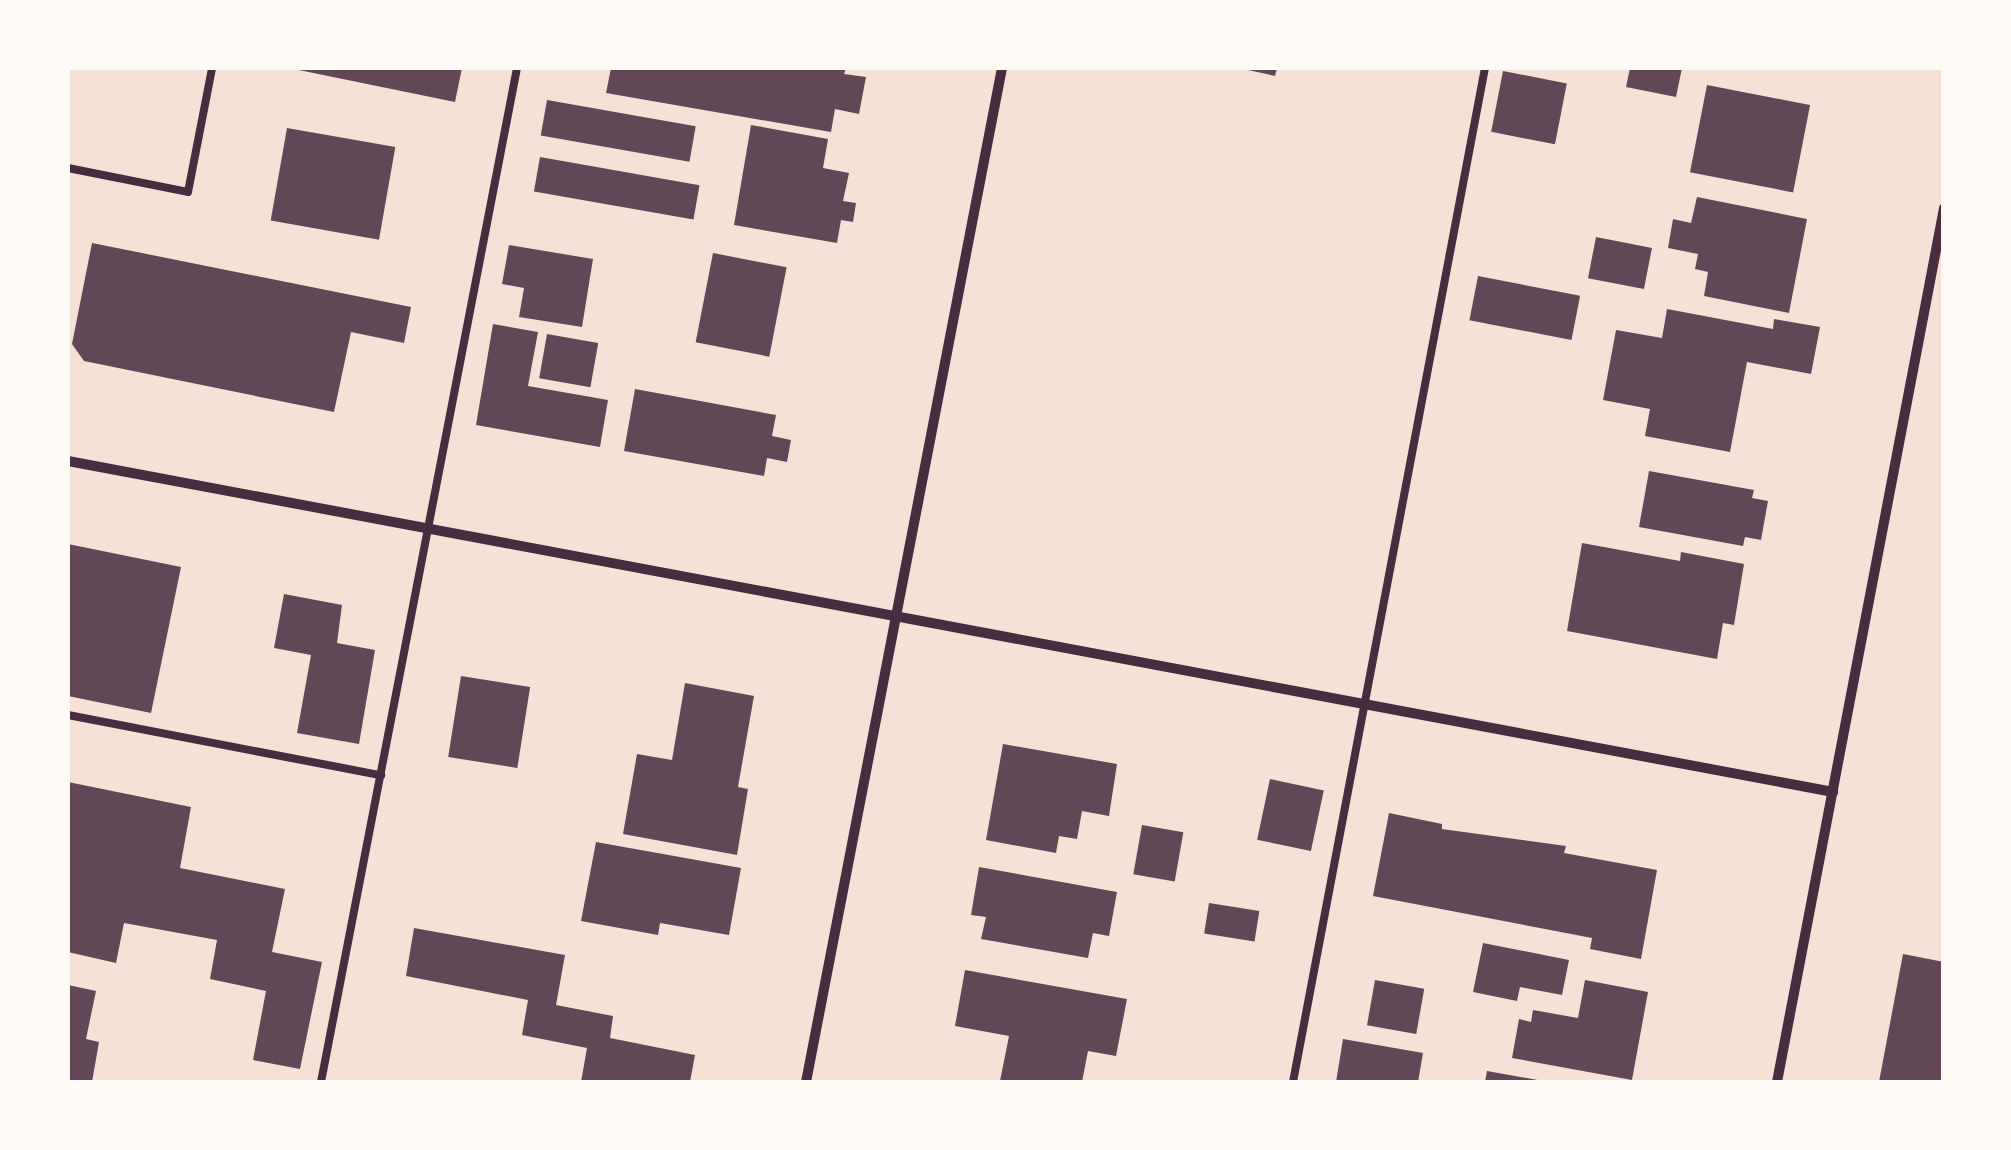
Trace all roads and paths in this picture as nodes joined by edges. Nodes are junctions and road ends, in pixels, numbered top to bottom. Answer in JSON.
{"nodes":[{"id":1,"x":212,"y":68,"type":"edge"},
{"id":2,"x":517,"y":68,"type":"edge"},
{"id":3,"x":1002,"y":68,"type":"edge"},
{"id":4,"x":1485,"y":68,"type":"edge"},
{"id":5,"x":68,"y":168,"type":"edge"},
{"id":6,"x":1944,"y":208,"type":"edge"},
{"id":7,"x":68,"y":462,"type":"edge"},
{"id":8,"x":430,"y":526,"type":"junction"},
{"id":9,"x":896,"y":613,"type":"junction"},
{"id":10,"x":1365,"y":700,"type":"junction"},
{"id":11,"x":68,"y":716,"type":"edge"},
{"id":12,"x":380,"y":774,"type":"junction"},
{"id":13,"x":1833,"y":792,"type":"junction"},
{"id":14,"x":321,"y":1082,"type":"edge"},
{"id":15,"x":806,"y":1082,"type":"edge"},
{"id":16,"x":1293,"y":1082,"type":"edge"},
{"id":17,"x":1777,"y":1082,"type":"edge"}],
"edges":[{"from":1,"to":5,"type":"lane"},
{"from":2,"to":8,"type":"lane"},
{"from":3,"to":9,"type":"street"},
{"from":4,"to":10,"type":"lane"},
{"from":6,"to":13,"type":"street"},
{"from":7,"to":8,"type":"street"},
{"from":8,"to":9,"type":"street"},
{"from":8,"to":12,"type":"lane"},
{"from":9,"to":10,"type":"street"},
{"from":9,"to":15,"type":"street"},
{"from":10,"to":13,"type":"street"},
{"from":10,"to":16,"type":"lane"},
{"from":11,"to":12,"type":"lane"},
{"from":12,"to":14,"type":"lane"},
{"from":13,"to":17,"type":"street"}]}
